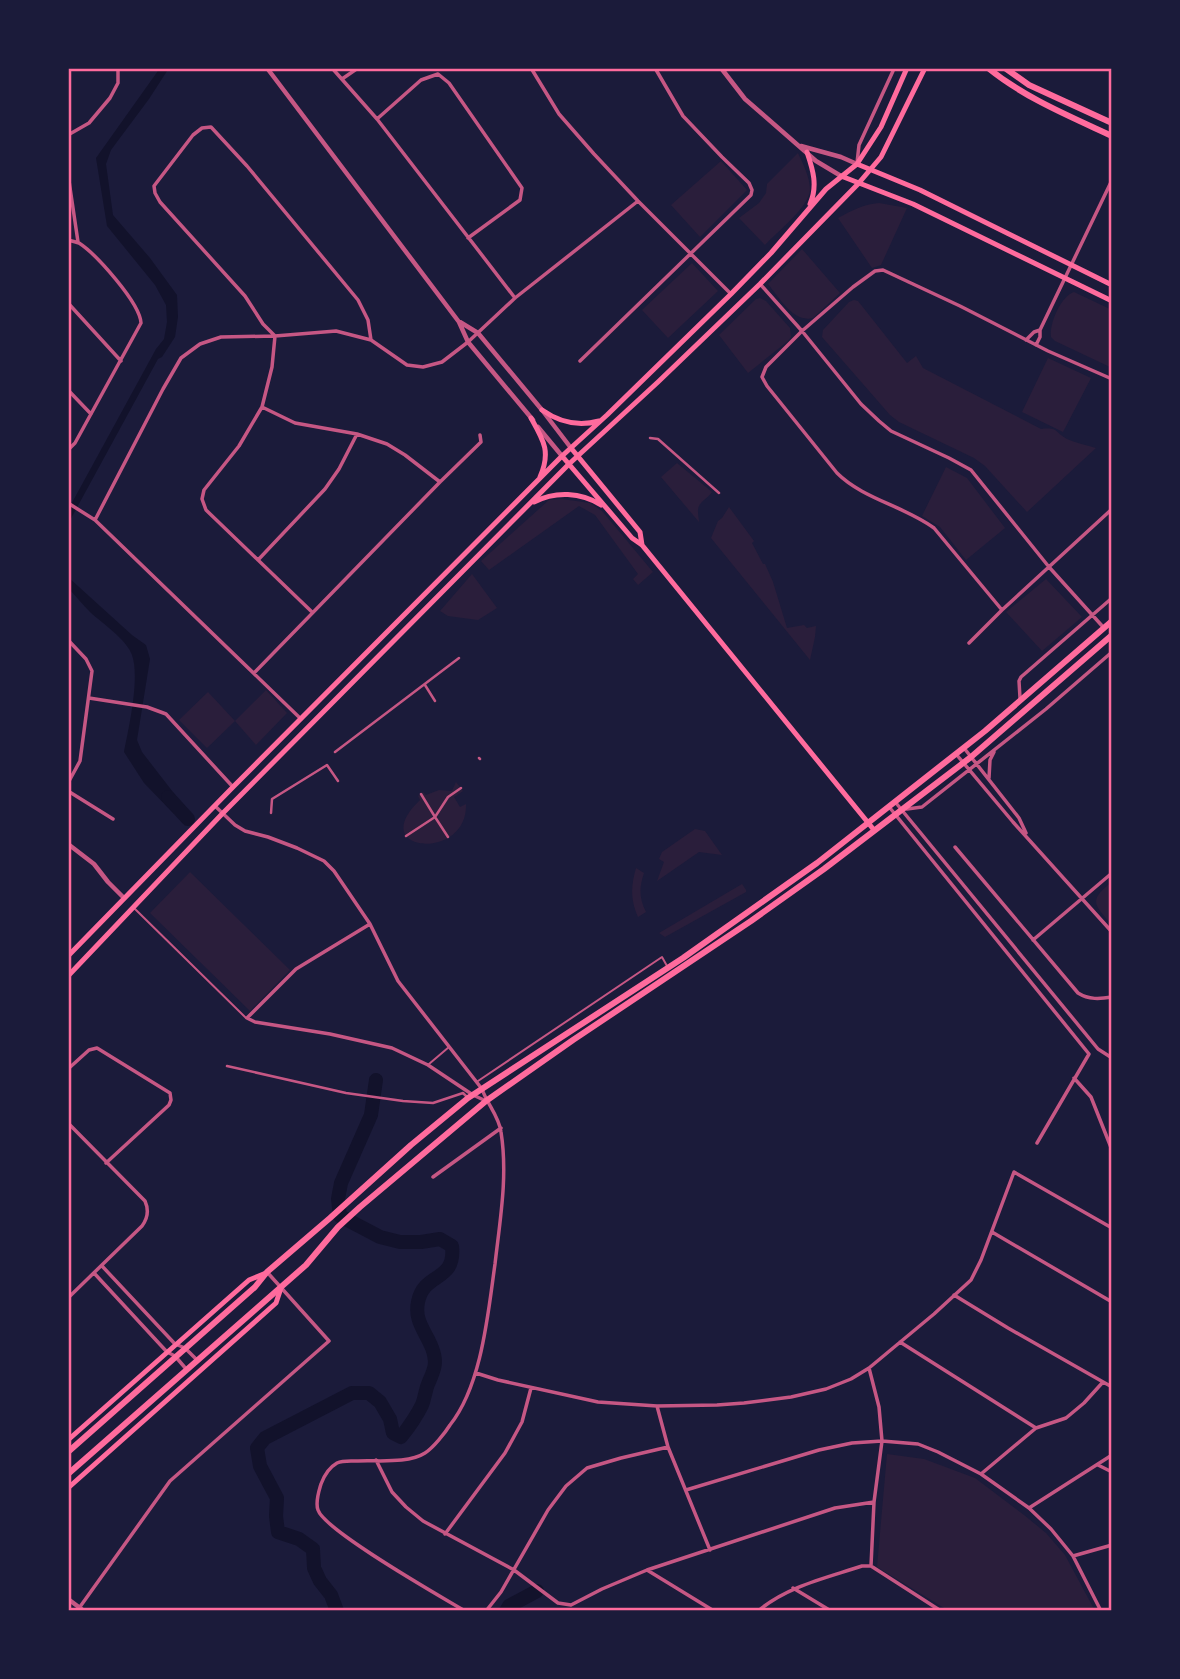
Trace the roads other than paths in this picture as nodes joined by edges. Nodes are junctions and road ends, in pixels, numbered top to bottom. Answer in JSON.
{"nodes":[{"id":1,"x":118,"y":68,"type":"edge"},
{"id":2,"x":267,"y":68,"type":"edge"},
{"id":3,"x":332,"y":68,"type":"edge"},
{"id":4,"x":358,"y":68,"type":"edge"},
{"id":5,"x":531,"y":68,"type":"edge"},
{"id":6,"x":655,"y":68,"type":"edge"},
{"id":7,"x":721,"y":68,"type":"edge"},
{"id":8,"x":891,"y":68,"type":"edge"},
{"id":9,"x":907,"y":68,"type":"edge"},
{"id":10,"x":925,"y":68,"type":"edge"},
{"id":11,"x":988,"y":68,"type":"edge"},
{"id":12,"x":1005,"y":68,"type":"edge"},
{"id":13,"x":342,"y":80,"type":"junction"},
{"id":14,"x":377,"y":119,"type":"junction"},
{"id":15,"x":1112,"y":123,"type":"edge"},
{"id":16,"x":68,"y":135,"type":"edge"},
{"id":17,"x":1112,"y":136,"type":"edge"},
{"id":18,"x":800,"y":146,"type":"junction"},
{"id":19,"x":807,"y":152,"type":"junction"},
{"id":20,"x":857,"y":164,"type":"junction"},
{"id":21,"x":871,"y":169,"type":"junction"},
{"id":22,"x":68,"y":174,"type":"edge"},
{"id":23,"x":841,"y":176,"type":"junction"},
{"id":24,"x":1112,"y":180,"type":"edge"},
{"id":25,"x":858,"y":184,"type":"junction"},
{"id":26,"x":638,"y":201,"type":"junction"},
{"id":27,"x":807,"y":210,"type":"junction"},
{"id":28,"x":468,"y":238,"type":"junction"},
{"id":29,"x":68,"y":240,"type":"edge"},
{"id":30,"x":78,"y":242,"type":"junction"},
{"id":31,"x":691,"y":254,"type":"junction"},
{"id":32,"x":1071,"y":265,"type":"junction"},
{"id":33,"x":1065,"y":277,"type":"junction"},
{"id":34,"x":760,"y":284,"type":"junction"},
{"id":35,"x":1112,"y":285,"type":"edge"},
{"id":36,"x":731,"y":294,"type":"junction"},
{"id":37,"x":516,"y":298,"type":"junction"},
{"id":38,"x":1112,"y":300,"type":"edge"},
{"id":39,"x":68,"y":303,"type":"edge"},
{"id":40,"x":459,"y":322,"type":"junction"},
{"id":41,"x":1040,"y":330,"type":"junction"},
{"id":42,"x":802,"y":331,"type":"junction"},
{"id":43,"x":478,"y":333,"type":"junction"},
{"id":44,"x":275,"y":336,"type":"junction"},
{"id":45,"x":371,"y":340,"type":"junction"},
{"id":46,"x":1026,"y":340,"type":"junction"},
{"id":47,"x":468,"y":342,"type":"junction"},
{"id":48,"x":1036,"y":345,"type":"junction"},
{"id":49,"x":121,"y":361,"type":"junction"},
{"id":50,"x":580,"y":361,"type":"dead end"},
{"id":51,"x":1112,"y":379,"type":"edge"},
{"id":52,"x":68,"y":390,"type":"edge"},
{"id":53,"x":262,"y":407,"type":"junction"},
{"id":54,"x":542,"y":410,"type":"junction"},
{"id":55,"x":91,"y":414,"type":"junction"},
{"id":56,"x":531,"y":418,"type":"junction"},
{"id":57,"x":602,"y":420,"type":"junction"},
{"id":58,"x":357,"y":434,"type":"junction"},
{"id":59,"x":480,"y":435,"type":"dead end"},
{"id":60,"x":650,"y":438,"type":"dead end"},
{"id":61,"x":571,"y":448,"type":"junction"},
{"id":62,"x":68,"y":450,"type":"edge"},
{"id":63,"x":562,"y":456,"type":"junction"},
{"id":64,"x":577,"y":456,"type":"junction"},
{"id":65,"x":569,"y":464,"type":"junction"},
{"id":66,"x":440,"y":482,"type":"junction"},
{"id":67,"x":538,"y":482,"type":"junction"},
{"id":68,"x":719,"y":493,"type":"dead end"},
{"id":69,"x":68,"y":503,"type":"edge"},
{"id":70,"x":528,"y":505,"type":"junction"},
{"id":71,"x":606,"y":507,"type":"junction"},
{"id":72,"x":1112,"y":509,"type":"edge"},
{"id":73,"x":95,"y":520,"type":"junction"},
{"id":74,"x":642,"y":545,"type":"junction"},
{"id":75,"x":258,"y":560,"type":"junction"},
{"id":76,"x":1049,"y":567,"type":"junction"},
{"id":77,"x":1112,"y":598,"type":"edge"},
{"id":78,"x":1002,"y":610,"type":"junction"},
{"id":79,"x":312,"y":612,"type":"junction"},
{"id":80,"x":1094,"y":615,"type":"junction"},
{"id":81,"x":1112,"y":621,"type":"edge"},
{"id":82,"x":1104,"y":628,"type":"junction"},
{"id":83,"x":1111,"y":637,"type":"edge"},
{"id":84,"x":68,"y":639,"type":"edge"},
{"id":85,"x":969,"y":643,"type":"dead end"},
{"id":86,"x":1112,"y":652,"type":"edge"},
{"id":87,"x":459,"y":658,"type":"dead end"},
{"id":88,"x":254,"y":673,"type":"junction"},
{"id":89,"x":425,"y":685,"type":"junction"},
{"id":90,"x":89,"y":698,"type":"junction"},
{"id":91,"x":435,"y":701,"type":"dead end"},
{"id":92,"x":1020,"y":701,"type":"junction"},
{"id":93,"x":302,"y":719,"type":"junction"},
{"id":94,"x":964,"y":748,"type":"junction"},
{"id":95,"x":996,"y":749,"type":"junction"},
{"id":96,"x":335,"y":752,"type":"dead end"},
{"id":97,"x":956,"y":754,"type":"junction"},
{"id":98,"x":971,"y":757,"type":"junction"},
{"id":99,"x":963,"y":762,"type":"junction"},
{"id":100,"x":977,"y":764,"type":"junction"},
{"id":101,"x":970,"y":770,"type":"junction"},
{"id":102,"x":989,"y":780,"type":"junction"},
{"id":103,"x":338,"y":781,"type":"dead end"},
{"id":104,"x":68,"y":783,"type":"edge"},
{"id":105,"x":233,"y":787,"type":"junction"},
{"id":106,"x":461,"y":788,"type":"dead end"},
{"id":107,"x":68,"y":791,"type":"edge"},
{"id":108,"x":421,"y":794,"type":"dead end"},
{"id":109,"x":892,"y":804,"type":"junction"},
{"id":110,"x":215,"y":806,"type":"junction"},
{"id":111,"x":898,"y":811,"type":"junction"},
{"id":112,"x":271,"y":813,"type":"dead end"},
{"id":113,"x":222,"y":814,"type":"junction"},
{"id":114,"x":435,"y":817,"type":"junction"},
{"id":115,"x":113,"y":819,"type":"dead end"},
{"id":116,"x":868,"y":823,"type":"junction"},
{"id":117,"x":874,"y":830,"type":"junction"},
{"id":118,"x":406,"y":836,"type":"dead end"},
{"id":119,"x":449,"y":837,"type":"dead end"},
{"id":120,"x":1029,"y":838,"type":"junction"},
{"id":121,"x":68,"y":844,"type":"edge"},
{"id":122,"x":955,"y":847,"type":"dead end"},
{"id":123,"x":1112,"y":873,"type":"edge"},
{"id":124,"x":124,"y":898,"type":"junction"},
{"id":125,"x":1081,"y":899,"type":"junction"},
{"id":126,"x":134,"y":908,"type":"junction"},
{"id":127,"x":370,"y":924,"type":"junction"},
{"id":128,"x":1112,"y":932,"type":"edge"},
{"id":129,"x":1033,"y":940,"type":"junction"},
{"id":130,"x":68,"y":956,"type":"edge"},
{"id":131,"x":668,"y":968,"type":"junction"},
{"id":132,"x":68,"y":976,"type":"edge"},
{"id":133,"x":1112,"y":997,"type":"edge"},
{"id":134,"x":247,"y":1018,"type":"junction"},
{"id":135,"x":450,"y":1047,"type":"junction"},
{"id":136,"x":1112,"y":1058,"type":"edge"},
{"id":137,"x":428,"y":1065,"type":"junction"},
{"id":138,"x":227,"y":1066,"type":"dead end"},
{"id":139,"x":68,"y":1069,"type":"edge"},
{"id":140,"x":1074,"y":1078,"type":"junction"},
{"id":141,"x":477,"y":1082,"type":"junction"},
{"id":142,"x":482,"y":1089,"type":"junction"},
{"id":143,"x":470,"y":1097,"type":"junction"},
{"id":144,"x":486,"y":1101,"type":"junction"},
{"id":145,"x":68,"y":1123,"type":"edge"},
{"id":146,"x":501,"y":1128,"type":"junction"},
{"id":147,"x":1037,"y":1143,"type":"dead end"},
{"id":148,"x":1112,"y":1150,"type":"edge"},
{"id":149,"x":106,"y":1163,"type":"junction"},
{"id":150,"x":433,"y":1177,"type":"dead end"},
{"id":151,"x":1112,"y":1228,"type":"edge"},
{"id":152,"x":992,"y":1232,"type":"junction"},
{"id":153,"x":102,"y":1266,"type":"junction"},
{"id":154,"x":267,"y":1272,"type":"junction"},
{"id":155,"x":94,"y":1273,"type":"junction"},
{"id":156,"x":281,"y":1287,"type":"junction"},
{"id":157,"x":954,"y":1295,"type":"junction"},
{"id":158,"x":68,"y":1298,"type":"edge"},
{"id":159,"x":1112,"y":1301,"type":"edge"},
{"id":160,"x":900,"y":1342,"type":"junction"},
{"id":161,"x":176,"y":1344,"type":"junction"},
{"id":162,"x":185,"y":1348,"type":"junction"},
{"id":163,"x":167,"y":1352,"type":"junction"},
{"id":164,"x":175,"y":1356,"type":"junction"},
{"id":165,"x":197,"y":1361,"type":"junction"},
{"id":166,"x":869,"y":1368,"type":"junction"},
{"id":167,"x":187,"y":1370,"type":"junction"},
{"id":168,"x":476,"y":1373,"type":"junction"},
{"id":169,"x":1102,"y":1382,"type":"junction"},
{"id":170,"x":1112,"y":1387,"type":"edge"},
{"id":171,"x":531,"y":1388,"type":"junction"},
{"id":172,"x":657,"y":1406,"type":"junction"},
{"id":173,"x":1036,"y":1428,"type":"junction"},
{"id":174,"x":68,"y":1440,"type":"edge"},
{"id":175,"x":882,"y":1441,"type":"junction"},
{"id":176,"x":668,"y":1447,"type":"junction"},
{"id":177,"x":68,"y":1452,"type":"edge"},
{"id":178,"x":1112,"y":1455,"type":"edge"},
{"id":179,"x":376,"y":1460,"type":"junction"},
{"id":180,"x":1098,"y":1465,"type":"junction"},
{"id":181,"x":1112,"y":1472,"type":"edge"},
{"id":182,"x":68,"y":1474,"type":"edge"},
{"id":183,"x":981,"y":1474,"type":"junction"},
{"id":184,"x":68,"y":1488,"type":"edge"},
{"id":185,"x":686,"y":1490,"type":"junction"},
{"id":186,"x":874,"y":1502,"type":"junction"},
{"id":187,"x":1029,"y":1508,"type":"junction"},
{"id":188,"x":445,"y":1534,"type":"junction"},
{"id":189,"x":1112,"y":1545,"type":"edge"},
{"id":190,"x":710,"y":1550,"type":"junction"},
{"id":191,"x":1073,"y":1556,"type":"junction"},
{"id":192,"x":871,"y":1566,"type":"junction"},
{"id":193,"x":514,"y":1570,"type":"junction"},
{"id":194,"x":647,"y":1570,"type":"junction"},
{"id":195,"x":793,"y":1588,"type":"junction"},
{"id":196,"x":68,"y":1599,"type":"edge"},
{"id":197,"x":80,"y":1610,"type":"edge"},
{"id":198,"x":465,"y":1611,"type":"edge"},
{"id":199,"x":486,"y":1611,"type":"edge"},
{"id":200,"x":714,"y":1611,"type":"edge"},
{"id":201,"x":758,"y":1611,"type":"edge"},
{"id":202,"x":831,"y":1611,"type":"edge"},
{"id":203,"x":941,"y":1611,"type":"edge"},
{"id":204,"x":1101,"y":1611,"type":"edge"}],
"edges":[{"from":1,"to":16,"type":"street"},
{"from":2,"to":40,"type":"street"},
{"from":3,"to":13,"type":"street"},
{"from":4,"to":13,"type":"street"},
{"from":5,"to":26,"type":"street"},
{"from":6,"to":31,"type":"street"},
{"from":7,"to":18,"type":"street"},
{"from":8,"to":20,"type":"street"},
{"from":9,"to":20,"type":"main road"},
{"from":10,"to":21,"type":"main road"},
{"from":11,"to":17,"type":"main road"},
{"from":12,"to":15,"type":"main road"},
{"from":13,"to":14,"type":"street"},
{"from":14,"to":28,"type":"street"},
{"from":14,"to":28,"type":"street"},
{"from":18,"to":19,"type":"street"},
{"from":18,"to":20,"type":"street"},
{"from":19,"to":23,"type":"street"},
{"from":19,"to":27,"type":"main road"},
{"from":20,"to":21,"type":"main road"},
{"from":20,"to":23,"type":"main road"},
{"from":21,"to":25,"type":"main road"},
{"from":21,"to":32,"type":"main road"},
{"from":22,"to":30,"type":"street"},
{"from":23,"to":25,"type":"main road"},
{"from":23,"to":27,"type":"main road"},
{"from":24,"to":32,"type":"street"},
{"from":25,"to":33,"type":"main road"},
{"from":25,"to":34,"type":"main road"},
{"from":26,"to":31,"type":"street"},
{"from":26,"to":37,"type":"street"},
{"from":27,"to":36,"type":"main road"},
{"from":28,"to":37,"type":"street"},
{"from":29,"to":30,"type":"street"},
{"from":30,"to":49,"type":"street"},
{"from":31,"to":36,"type":"street"},
{"from":31,"to":50,"type":"street"},
{"from":32,"to":33,"type":"street"},
{"from":32,"to":35,"type":"main road"},
{"from":33,"to":38,"type":"main road"},
{"from":33,"to":41,"type":"street"},
{"from":34,"to":42,"type":"street"},
{"from":34,"to":64,"type":"main road"},
{"from":36,"to":57,"type":"main road"},
{"from":37,"to":43,"type":"street"},
{"from":39,"to":49,"type":"street"},
{"from":40,"to":43,"type":"street"},
{"from":40,"to":47,"type":"street"},
{"from":41,"to":46,"type":"street"},
{"from":41,"to":48,"type":"street"},
{"from":42,"to":46,"type":"street"},
{"from":42,"to":76,"type":"street"},
{"from":42,"to":78,"type":"street"},
{"from":43,"to":47,"type":"street"},
{"from":43,"to":54,"type":"street"},
{"from":44,"to":45,"type":"street"},
{"from":44,"to":45,"type":"street"},
{"from":44,"to":53,"type":"street"},
{"from":44,"to":73,"type":"street"},
{"from":45,"to":47,"type":"street"},
{"from":46,"to":48,"type":"street"},
{"from":47,"to":56,"type":"street"},
{"from":48,"to":51,"type":"street"},
{"from":49,"to":55,"type":"street"},
{"from":52,"to":55,"type":"street"},
{"from":53,"to":58,"type":"street"},
{"from":53,"to":75,"type":"street"},
{"from":54,"to":57,"type":"main road"},
{"from":54,"to":61,"type":"street"},
{"from":55,"to":62,"type":"street"},
{"from":56,"to":63,"type":"street"},
{"from":56,"to":67,"type":"main road"},
{"from":57,"to":61,"type":"main road"},
{"from":58,"to":66,"type":"street"},
{"from":58,"to":75,"type":"street"},
{"from":59,"to":66,"type":"street"},
{"from":60,"to":68,"type":"street"},
{"from":61,"to":63,"type":"main road"},
{"from":61,"to":64,"type":"main road"},
{"from":63,"to":65,"type":"main road"},
{"from":63,"to":67,"type":"main road"},
{"from":64,"to":65,"type":"main road"},
{"from":64,"to":74,"type":"main road"},
{"from":65,"to":70,"type":"main road"},
{"from":65,"to":71,"type":"main road"},
{"from":66,"to":79,"type":"street"},
{"from":67,"to":93,"type":"main road"},
{"from":69,"to":73,"type":"street"},
{"from":70,"to":71,"type":"main road"},
{"from":70,"to":113,"type":"main road"},
{"from":71,"to":74,"type":"main road"},
{"from":72,"to":76,"type":"street"},
{"from":73,"to":88,"type":"street"},
{"from":74,"to":116,"type":"main road"},
{"from":75,"to":79,"type":"street"},
{"from":76,"to":78,"type":"street"},
{"from":76,"to":80,"type":"street"},
{"from":77,"to":80,"type":"street"},
{"from":78,"to":85,"type":"street"},
{"from":79,"to":88,"type":"street"},
{"from":80,"to":82,"type":"street"},
{"from":80,"to":92,"type":"street"},
{"from":81,"to":82,"type":"main road"},
{"from":82,"to":92,"type":"main road"},
{"from":83,"to":98,"type":"main road"},
{"from":84,"to":90,"type":"street"},
{"from":86,"to":95,"type":"street"},
{"from":87,"to":89,"type":"street"},
{"from":88,"to":93,"type":"street"},
{"from":89,"to":91,"type":"street"},
{"from":89,"to":96,"type":"street"},
{"from":90,"to":104,"type":"street"},
{"from":90,"to":105,"type":"street"},
{"from":92,"to":94,"type":"main road"},
{"from":93,"to":105,"type":"main road"},
{"from":94,"to":97,"type":"main road"},
{"from":94,"to":98,"type":"street"},
{"from":95,"to":100,"type":"street"},
{"from":95,"to":102,"type":"street"},
{"from":97,"to":99,"type":"street"},
{"from":97,"to":109,"type":"main road"},
{"from":98,"to":99,"type":"main road"},
{"from":98,"to":100,"type":"street"},
{"from":99,"to":101,"type":"street"},
{"from":99,"to":111,"type":"main road"},
{"from":100,"to":101,"type":"street"},
{"from":100,"to":102,"type":"street"},
{"from":101,"to":111,"type":"street"},
{"from":101,"to":120,"type":"street"},
{"from":102,"to":120,"type":"street"},
{"from":103,"to":112,"type":"street"},
{"from":105,"to":110,"type":"main road"},
{"from":106,"to":114,"type":"street"},
{"from":107,"to":115,"type":"street"},
{"from":108,"to":114,"type":"street"},
{"from":109,"to":111,"type":"street"},
{"from":109,"to":111,"type":"street"},
{"from":109,"to":116,"type":"main road"},
{"from":110,"to":113,"type":"street"},
{"from":110,"to":124,"type":"main road"},
{"from":111,"to":117,"type":"main road"},
{"from":111,"to":136,"type":"street"},
{"from":111,"to":140,"type":"street"},
{"from":113,"to":126,"type":"main road"},
{"from":113,"to":127,"type":"street"},
{"from":114,"to":118,"type":"street"},
{"from":114,"to":119,"type":"street"},
{"from":116,"to":117,"type":"main road"},
{"from":116,"to":131,"type":"main road"},
{"from":117,"to":144,"type":"main road"},
{"from":120,"to":125,"type":"street"},
{"from":121,"to":124,"type":"street"},
{"from":122,"to":129,"type":"street"},
{"from":123,"to":125,"type":"street"},
{"from":124,"to":126,"type":"street"},
{"from":124,"to":130,"type":"main road"},
{"from":125,"to":128,"type":"street"},
{"from":125,"to":129,"type":"street"},
{"from":126,"to":132,"type":"main road"},
{"from":126,"to":134,"type":"lane"},
{"from":127,"to":134,"type":"street"},
{"from":127,"to":135,"type":"street"},
{"from":129,"to":133,"type":"street"},
{"from":131,"to":141,"type":"lane"},
{"from":131,"to":142,"type":"main road"},
{"from":134,"to":137,"type":"street"},
{"from":135,"to":137,"type":"lane"},
{"from":135,"to":141,"type":"street"},
{"from":137,"to":143,"type":"street"},
{"from":138,"to":143,"type":"street"},
{"from":139,"to":149,"type":"street"},
{"from":140,"to":147,"type":"street"},
{"from":140,"to":148,"type":"street"},
{"from":141,"to":142,"type":"street"},
{"from":142,"to":143,"type":"main road"},
{"from":142,"to":144,"type":"street"},
{"from":143,"to":144,"type":"street"},
{"from":143,"to":154,"type":"main road"},
{"from":144,"to":146,"type":"street"},
{"from":144,"to":156,"type":"main road"},
{"from":145,"to":149,"type":"street"},
{"from":146,"to":150,"type":"street"},
{"from":146,"to":168,"type":"street"},
{"from":149,"to":153,"type":"street"},
{"from":151,"to":152,"type":"street"},
{"from":152,"to":157,"type":"street"},
{"from":152,"to":159,"type":"street"},
{"from":153,"to":155,"type":"street"},
{"from":153,"to":161,"type":"street"},
{"from":154,"to":156,"type":"street"},
{"from":154,"to":161,"type":"main road"},
{"from":154,"to":162,"type":"main road"},
{"from":155,"to":158,"type":"street"},
{"from":155,"to":163,"type":"street"},
{"from":156,"to":165,"type":"main road"},
{"from":156,"to":184,"type":"main road"},
{"from":156,"to":197,"type":"street"},
{"from":157,"to":160,"type":"street"},
{"from":157,"to":169,"type":"street"},
{"from":160,"to":166,"type":"street"},
{"from":160,"to":173,"type":"street"},
{"from":161,"to":162,"type":"street"},
{"from":161,"to":163,"type":"main road"},
{"from":162,"to":164,"type":"main road"},
{"from":162,"to":165,"type":"street"},
{"from":163,"to":164,"type":"street"},
{"from":163,"to":174,"type":"main road"},
{"from":164,"to":167,"type":"street"},
{"from":164,"to":177,"type":"main road"},
{"from":165,"to":167,"type":"main road"},
{"from":166,"to":172,"type":"street"},
{"from":166,"to":175,"type":"street"},
{"from":167,"to":182,"type":"main road"},
{"from":168,"to":171,"type":"street"},
{"from":168,"to":179,"type":"street"},
{"from":169,"to":170,"type":"street"},
{"from":169,"to":173,"type":"street"},
{"from":171,"to":172,"type":"street"},
{"from":171,"to":188,"type":"street"},
{"from":172,"to":176,"type":"street"},
{"from":173,"to":183,"type":"street"},
{"from":175,"to":183,"type":"street"},
{"from":175,"to":185,"type":"street"},
{"from":175,"to":186,"type":"street"},
{"from":176,"to":185,"type":"street"},
{"from":176,"to":193,"type":"street"},
{"from":178,"to":180,"type":"street"},
{"from":179,"to":188,"type":"street"},
{"from":179,"to":198,"type":"street"},
{"from":180,"to":181,"type":"street"},
{"from":180,"to":187,"type":"street"},
{"from":183,"to":187,"type":"street"},
{"from":185,"to":190,"type":"street"},
{"from":186,"to":190,"type":"street"},
{"from":186,"to":192,"type":"street"},
{"from":187,"to":191,"type":"street"},
{"from":188,"to":193,"type":"street"},
{"from":189,"to":191,"type":"street"},
{"from":190,"to":194,"type":"street"},
{"from":191,"to":204,"type":"street"},
{"from":192,"to":195,"type":"street"},
{"from":192,"to":203,"type":"street"},
{"from":193,"to":194,"type":"street"},
{"from":193,"to":199,"type":"street"},
{"from":194,"to":200,"type":"street"},
{"from":195,"to":201,"type":"street"},
{"from":195,"to":202,"type":"street"},
{"from":196,"to":197,"type":"street"}]}
